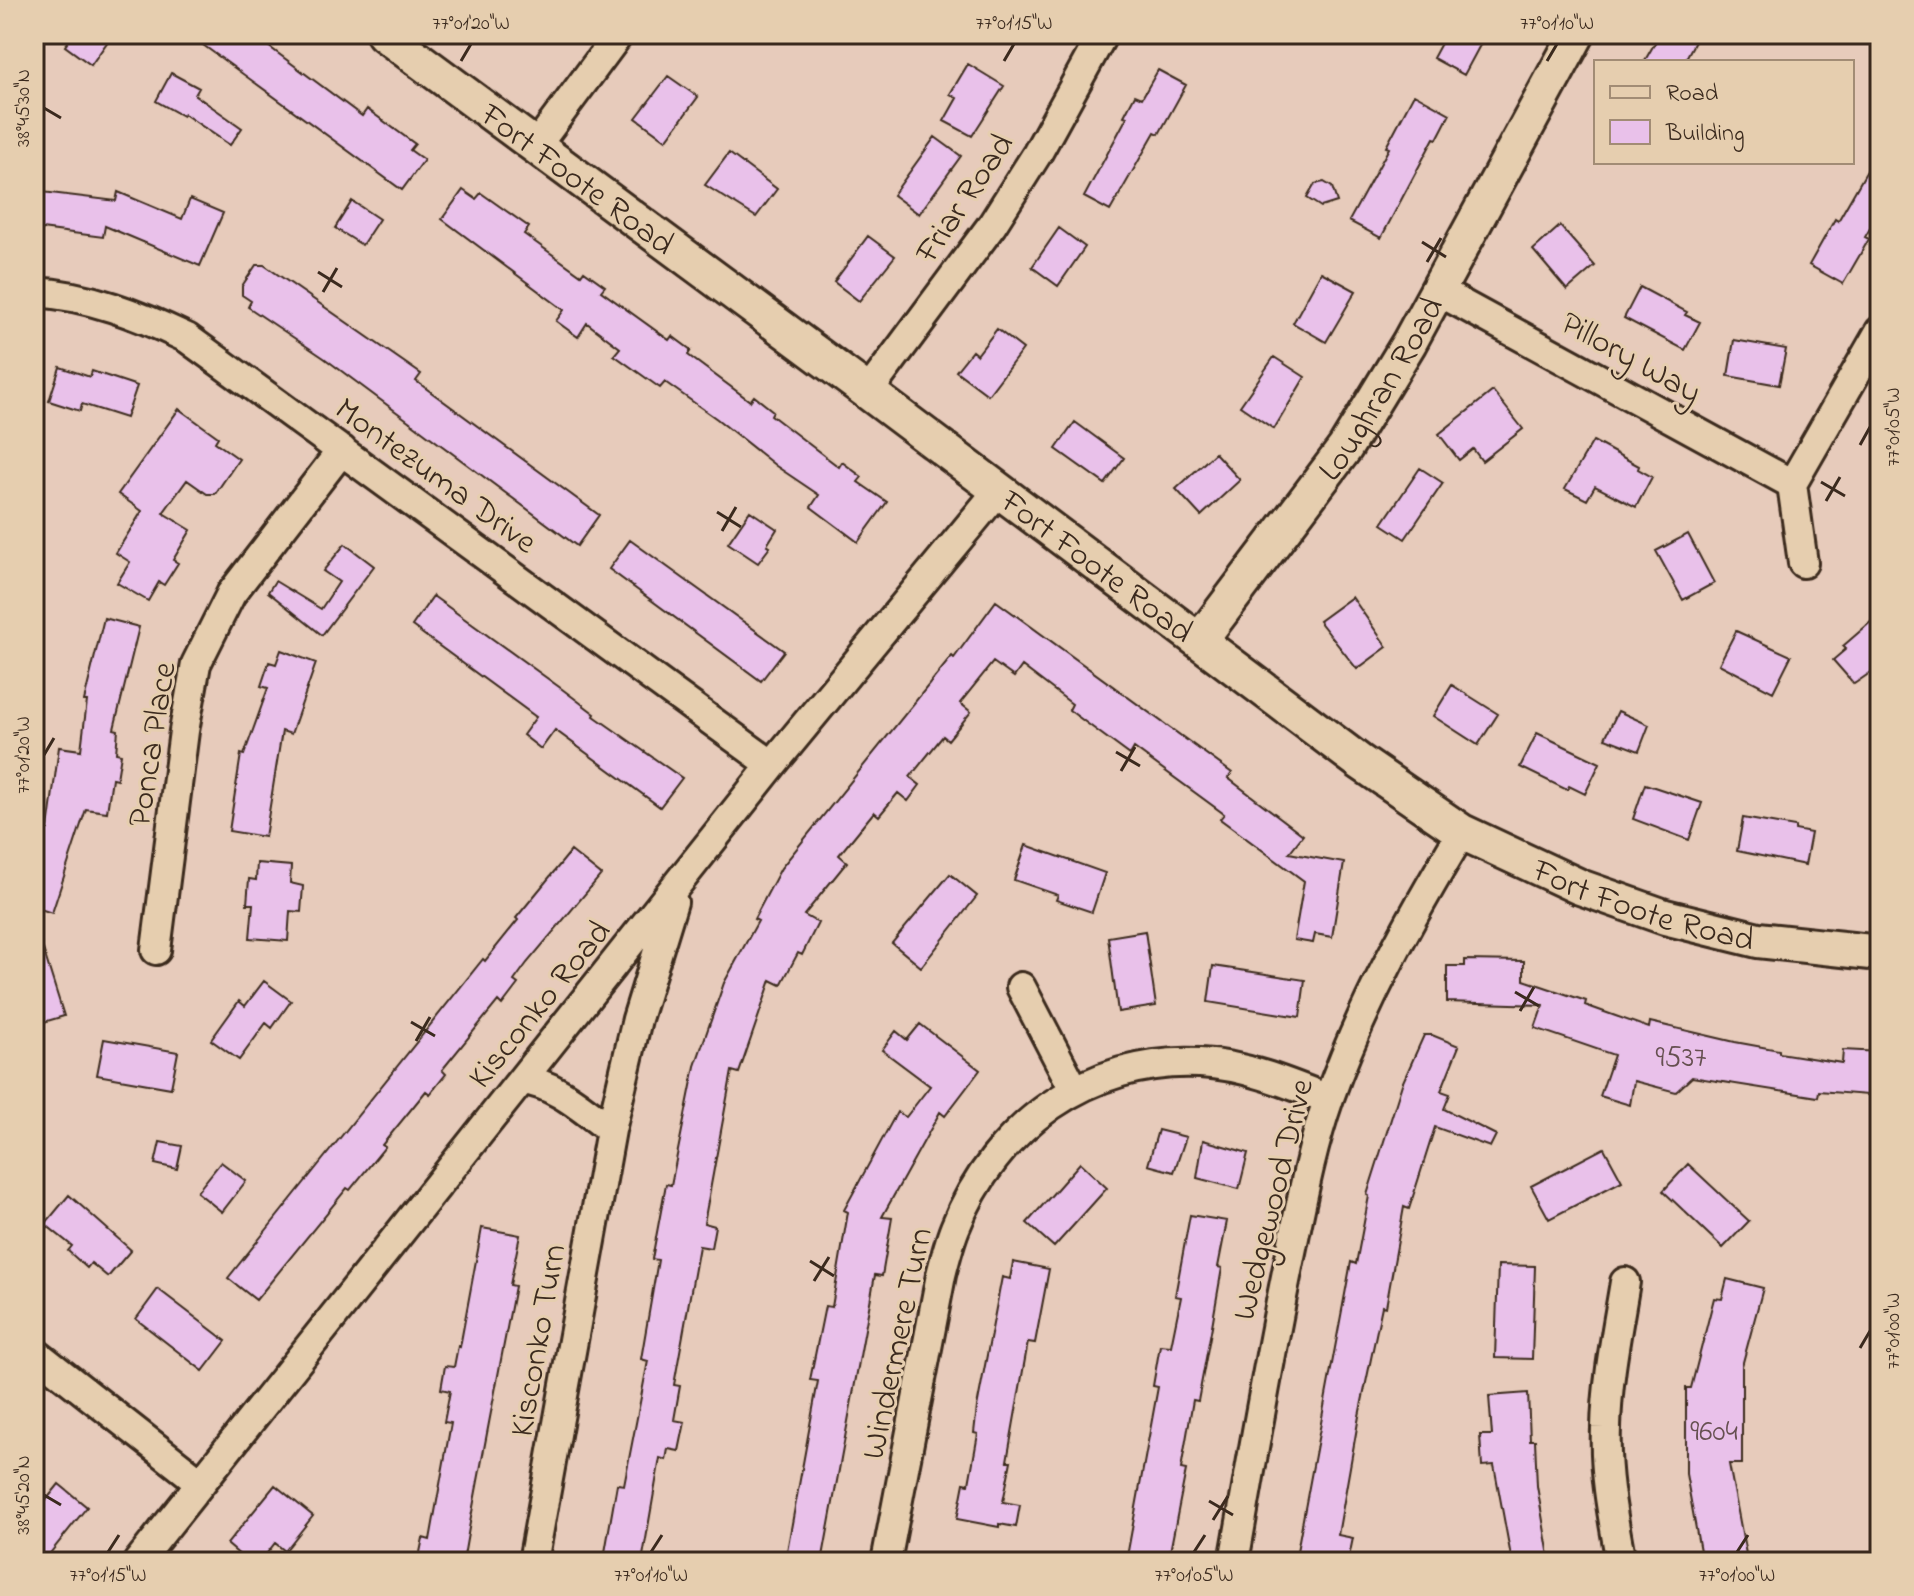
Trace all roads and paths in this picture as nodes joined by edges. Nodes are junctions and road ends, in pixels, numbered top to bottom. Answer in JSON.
{"nodes":[{"id":1,"x":384,"y":34,"type":"edge"},
{"id":2,"x":619,"y":34,"type":"edge"},
{"id":3,"x":1103,"y":34,"type":"edge"},
{"id":4,"x":1577,"y":34,"type":"edge"},
{"id":5,"x":536,"y":146,"type":"junction"},
{"id":6,"x":1438,"y":291,"type":"junction"},
{"id":7,"x":34,"y":292,"type":"edge"},
{"id":8,"x":1880,"y":331,"type":"edge"},
{"id":9,"x":868,"y":392,"type":"junction"},
{"id":10,"x":342,"y":450,"type":"junction"},
{"id":11,"x":1792,"y":484,"type":"junction"},
{"id":12,"x":998,"y":491,"type":"junction"},
{"id":13,"x":1803,"y":563,"type":"dead end"},
{"id":14,"x":1200,"y":640,"type":"junction"},
{"id":15,"x":772,"y":765,"type":"junction"},
{"id":16,"x":1462,"y":832,"type":"junction"},
{"id":17,"x":677,"y":887,"type":"junction"},
{"id":18,"x":156,"y":950,"type":"dead end"},
{"id":19,"x":1880,"y":953,"type":"edge"},
{"id":20,"x":1021,"y":987,"type":"dead end"},
{"id":21,"x":522,"y":1080,"type":"junction"},
{"id":22,"x":1074,"y":1089,"type":"junction"},
{"id":23,"x":1328,"y":1099,"type":"junction"},
{"id":24,"x":611,"y":1130,"type":"junction"},
{"id":25,"x":1625,"y":1282,"type":"dead end"},
{"id":26,"x":34,"y":1352,"type":"edge"},
{"id":27,"x":201,"y":1483,"type":"junction"},
{"id":28,"x":138,"y":1562,"type":"edge"},
{"id":29,"x":533,"y":1562,"type":"edge"},
{"id":30,"x":886,"y":1562,"type":"edge"},
{"id":31,"x":1234,"y":1562,"type":"edge"},
{"id":32,"x":1621,"y":1562,"type":"edge"}],
"edges":[{"from":1,"to":5,"type":"street","name":"Fort Foote Road"},
{"from":2,"to":5,"type":"street"},
{"from":3,"to":9,"type":"street","name":"Friar Road"},
{"from":4,"to":6,"type":"street","name":"Loughran Road"},
{"from":5,"to":9,"type":"street","name":"Fort Foote Road"},
{"from":6,"to":11,"type":"street","name":"Pillory Way"},
{"from":6,"to":14,"type":"street","name":"Loughran Road"},
{"from":7,"to":10,"type":"street","name":"Montezuma Drive"},
{"from":8,"to":11,"type":"street"},
{"from":9,"to":12,"type":"street","name":"Fort Foote Road"},
{"from":10,"to":15,"type":"street","name":"Montezuma Drive"},
{"from":10,"to":18,"type":"street","name":"Ponca Place"},
{"from":11,"to":13,"type":"street"},
{"from":12,"to":14,"type":"street","name":"Fort Foote Road"},
{"from":12,"to":15,"type":"street","name":"Kisconko Road"},
{"from":14,"to":16,"type":"street","name":"Fort Foote Road"},
{"from":15,"to":17,"type":"street","name":"Kisconko Road"},
{"from":16,"to":19,"type":"street","name":"Fort Foote Road"},
{"from":16,"to":23,"type":"street","name":"Wedgewood Drive"},
{"from":17,"to":21,"type":"street","name":"Kisconko Road"},
{"from":17,"to":24,"type":"street","name":"Kisconko Turn"},
{"from":20,"to":22,"type":"street"},
{"from":21,"to":24,"type":"street"},
{"from":21,"to":27,"type":"street","name":"Kisconko Road"},
{"from":22,"to":23,"type":"street","name":"Windermere Turn"},
{"from":22,"to":30,"type":"street","name":"Windermere Turn"},
{"from":23,"to":31,"type":"street","name":"Wedgewood Drive"},
{"from":24,"to":29,"type":"street","name":"Kisconko Turn"},
{"from":25,"to":32,"type":"street"},
{"from":26,"to":27,"type":"street"},
{"from":27,"to":28,"type":"street","name":"Kisconko Road"}]}
